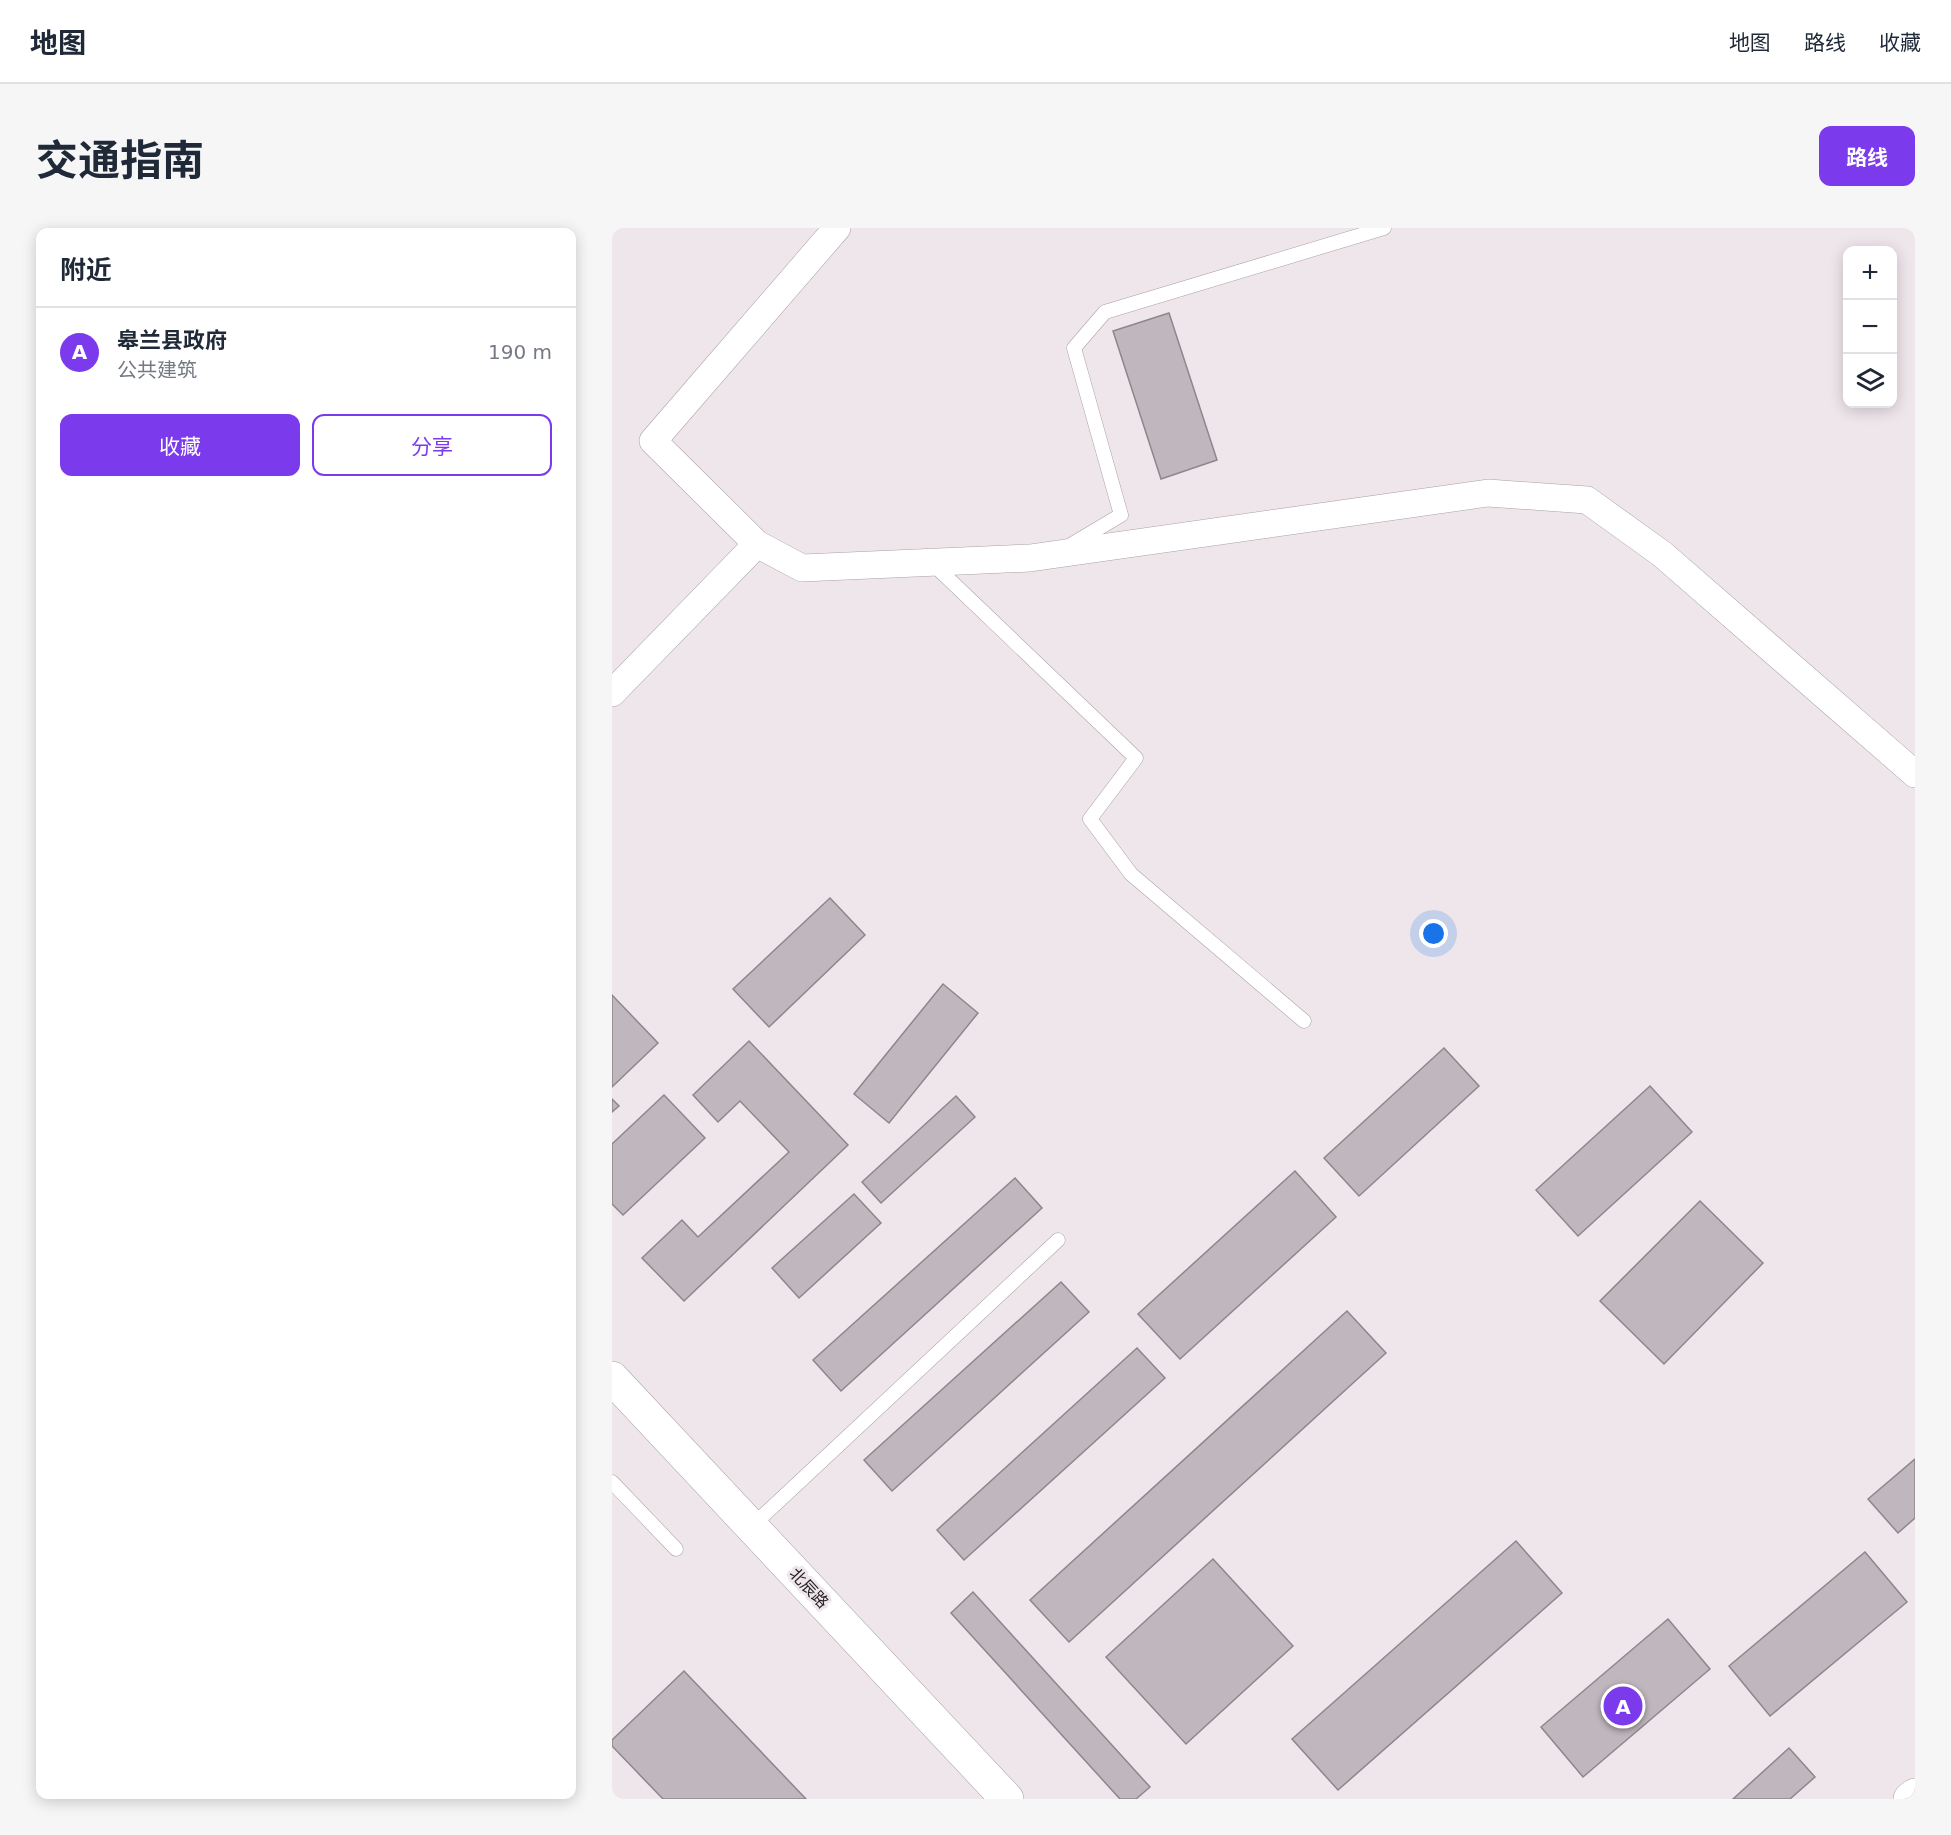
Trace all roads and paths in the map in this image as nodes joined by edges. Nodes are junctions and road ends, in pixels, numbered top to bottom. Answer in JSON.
{"nodes":[{"id":1,"x":837,"y":228,"type":"edge"},
{"id":2,"x":1383,"y":228,"type":"edge"},
{"id":3,"x":757,"y":543,"type":"junction"},
{"id":4,"x":1054,"y":555,"type":"junction"},
{"id":5,"x":932,"y":562,"type":"junction"},
{"id":6,"x":612,"y":693,"type":"edge"},
{"id":7,"x":1915,"y":774,"type":"edge"},
{"id":8,"x":1304,"y":1021,"type":"dead end"},
{"id":9,"x":1058,"y":1240,"type":"dead end"},
{"id":10,"x":612,"y":1378,"type":"edge"},
{"id":11,"x":612,"y":1482,"type":"edge"},
{"id":12,"x":751,"y":1527,"type":"junction"},
{"id":13,"x":676,"y":1550,"type":"dead end"},
{"id":14,"x":1915,"y":1795,"type":"edge"},
{"id":15,"x":1007,"y":1799,"type":"edge"},
{"id":16,"x":1910,"y":1799,"type":"edge"}],
"edges":[{"from":1,"to":3,"type":"street"},
{"from":2,"to":4,"type":"lane"},
{"from":3,"to":5,"type":"street"},
{"from":3,"to":6,"type":"street"},
{"from":4,"to":5,"type":"street"},
{"from":4,"to":7,"type":"street"},
{"from":5,"to":8,"type":"lane"},
{"from":9,"to":12,"type":"lane"},
{"from":10,"to":12,"type":"main road","name":"北辰路"},
{"from":11,"to":13,"type":"lane"},
{"from":12,"to":15,"type":"main road","name":"北辰路"},
{"from":14,"to":16,"type":"main road"}]}
